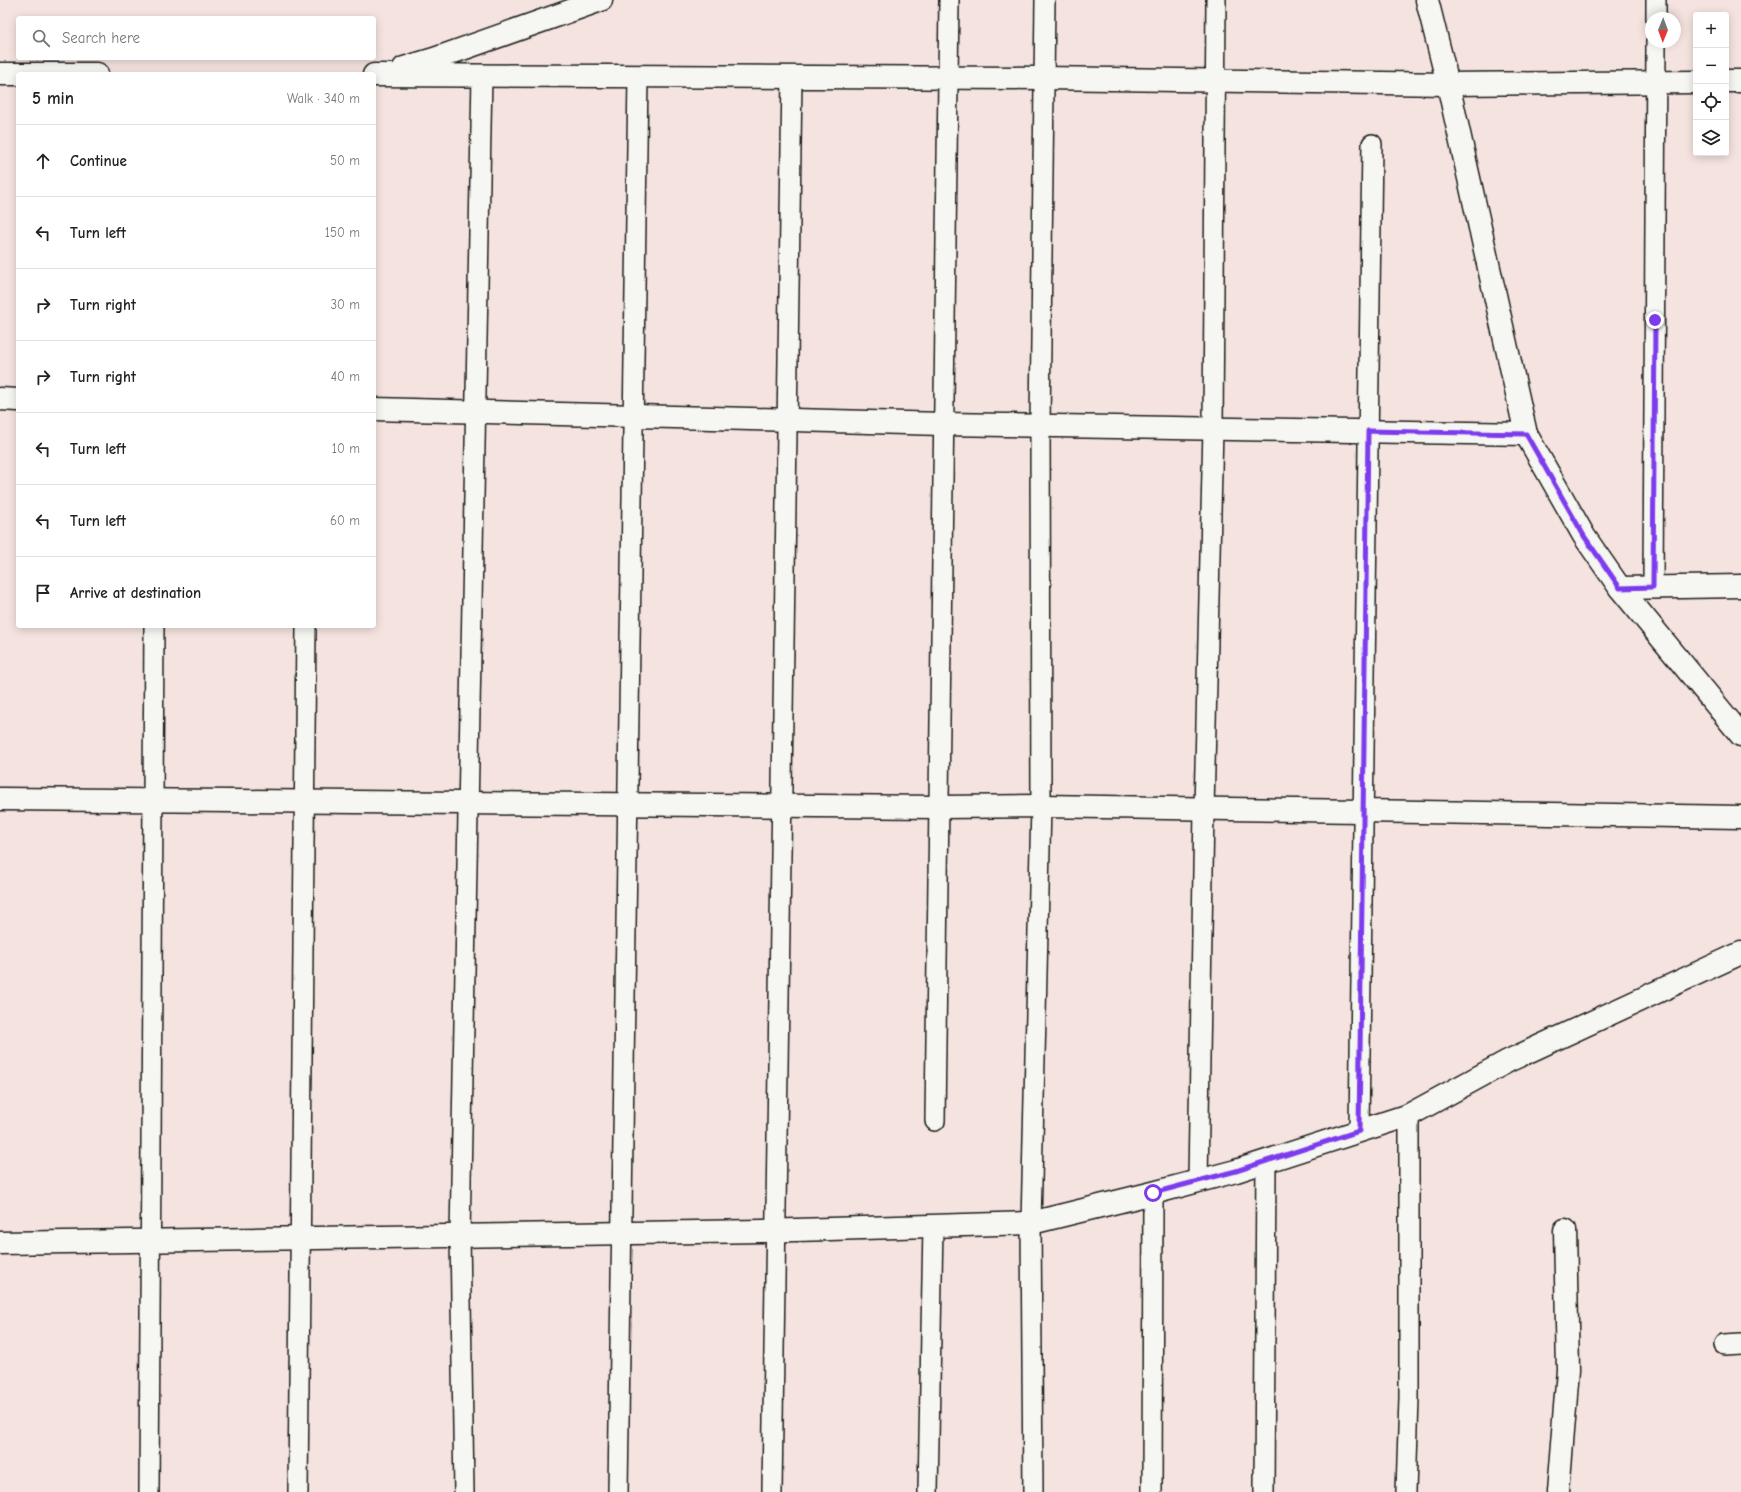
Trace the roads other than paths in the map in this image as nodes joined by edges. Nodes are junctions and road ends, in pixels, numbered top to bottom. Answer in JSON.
{"nodes":[{"id":1,"x":601,"y":0,"type":"edge"},
{"id":2,"x":949,"y":0,"type":"edge"},
{"id":3,"x":1045,"y":0,"type":"edge"},
{"id":4,"x":1216,"y":0,"type":"edge"},
{"id":5,"x":1427,"y":0,"type":"edge"},
{"id":6,"x":1656,"y":0,"type":"edge"},
{"id":7,"x":1656,"y":12,"type":"edge"},
{"id":8,"x":1656,"y":48,"type":"edge"},
{"id":9,"x":0,"y":74,"type":"edge"},
{"id":10,"x":16,"y":74,"type":"edge"},
{"id":11,"x":377,"y":75,"type":"edge"},
{"id":12,"x":482,"y":75,"type":"junction"},
{"id":13,"x":638,"y":76,"type":"junction"},
{"id":14,"x":792,"y":77,"type":"junction"},
{"id":15,"x":948,"y":78,"type":"junction"},
{"id":16,"x":1044,"y":78,"type":"junction"},
{"id":17,"x":1215,"y":80,"type":"junction"},
{"id":18,"x":1729,"y":81,"type":"edge"},
{"id":19,"x":1741,"y":81,"type":"edge"},
{"id":20,"x":1693,"y":82,"type":"edge"},
{"id":21,"x":1448,"y":84,"type":"junction"},
{"id":22,"x":1656,"y":84,"type":"junction"},
{"id":23,"x":1372,"y":144,"type":"dead end"},
{"id":24,"x":0,"y":399,"type":"edge"},
{"id":25,"x":16,"y":400,"type":"edge"},
{"id":26,"x":376,"y":409,"type":"edge"},
{"id":27,"x":476,"y":412,"type":"junction"},
{"id":28,"x":633,"y":416,"type":"junction"},
{"id":29,"x":787,"y":420,"type":"junction"},
{"id":30,"x":943,"y":424,"type":"junction"},
{"id":31,"x":1040,"y":425,"type":"junction"},
{"id":32,"x":1213,"y":428,"type":"junction"},
{"id":33,"x":1368,"y":431,"type":"junction"},
{"id":34,"x":1526,"y":434,"type":"junction"},
{"id":35,"x":1741,"y":586,"type":"edge"},
{"id":36,"x":1653,"y":587,"type":"junction"},
{"id":37,"x":1620,"y":588,"type":"junction"},
{"id":38,"x":154,"y":628,"type":"edge"},
{"id":39,"x":306,"y":628,"type":"edge"},
{"id":40,"x":1741,"y":735,"type":"edge"},
{"id":41,"x":0,"y":799,"type":"edge"},
{"id":42,"x":153,"y":800,"type":"junction"},
{"id":43,"x":305,"y":801,"type":"junction"},
{"id":44,"x":468,"y":803,"type":"junction"},
{"id":45,"x":628,"y":804,"type":"junction"},
{"id":46,"x":782,"y":806,"type":"junction"},
{"id":47,"x":1041,"y":806,"type":"junction"},
{"id":48,"x":939,"y":807,"type":"junction"},
{"id":49,"x":1204,"y":809,"type":"junction"},
{"id":50,"x":1364,"y":811,"type":"junction"},
{"id":51,"x":1741,"y":817,"type":"edge"},
{"id":52,"x":1741,"y":953,"type":"edge"},
{"id":53,"x":1409,"y":1115,"type":"junction"},
{"id":54,"x":935,"y":1121,"type":"dead end"},
{"id":55,"x":1359,"y":1131,"type":"junction"},
{"id":56,"x":1266,"y":1161,"type":"junction"},
{"id":57,"x":1198,"y":1181,"type":"junction"},
{"id":58,"x":1153,"y":1193,"type":"junction"},
{"id":59,"x":1032,"y":1223,"type":"junction"},
{"id":60,"x":933,"y":1226,"type":"junction"},
{"id":61,"x":775,"y":1230,"type":"junction"},
{"id":62,"x":1565,"y":1230,"type":"dead end"},
{"id":63,"x":622,"y":1232,"type":"junction"},
{"id":64,"x":460,"y":1235,"type":"junction"},
{"id":65,"x":301,"y":1238,"type":"junction"},
{"id":66,"x":150,"y":1240,"type":"junction"},
{"id":67,"x":0,"y":1243,"type":"edge"},
{"id":68,"x":149,"y":1492,"type":"edge"},
{"id":69,"x":298,"y":1492,"type":"edge"},
{"id":70,"x":464,"y":1492,"type":"edge"},
{"id":71,"x":618,"y":1492,"type":"edge"},
{"id":72,"x":772,"y":1492,"type":"edge"},
{"id":73,"x":928,"y":1492,"type":"edge"},
{"id":74,"x":1034,"y":1492,"type":"edge"},
{"id":75,"x":1152,"y":1492,"type":"edge"},
{"id":76,"x":1264,"y":1492,"type":"edge"},
{"id":77,"x":1406,"y":1492,"type":"edge"},
{"id":78,"x":1558,"y":1492,"type":"edge"}],
"edges":[{"from":1,"to":11,"type":"street"},
{"from":2,"to":15,"type":"lane"},
{"from":3,"to":16,"type":"lane"},
{"from":4,"to":17,"type":"lane"},
{"from":5,"to":21,"type":"street"},
{"from":6,"to":7,"type":"lane"},
{"from":8,"to":22,"type":"lane"},
{"from":9,"to":10,"type":"street"},
{"from":11,"to":12,"type":"street"},
{"from":12,"to":13,"type":"street"},
{"from":12,"to":27,"type":"lane"},
{"from":13,"to":14,"type":"street"},
{"from":13,"to":28,"type":"lane"},
{"from":14,"to":15,"type":"street"},
{"from":14,"to":29,"type":"lane"},
{"from":15,"to":16,"type":"street"},
{"from":15,"to":30,"type":"lane"},
{"from":16,"to":17,"type":"street"},
{"from":16,"to":31,"type":"lane"},
{"from":17,"to":21,"type":"street"},
{"from":17,"to":32,"type":"lane"},
{"from":18,"to":19,"type":"street"},
{"from":20,"to":22,"type":"street"},
{"from":21,"to":22,"type":"street"},
{"from":21,"to":34,"type":"street"},
{"from":22,"to":36,"type":"lane"},
{"from":23,"to":33,"type":"lane"},
{"from":24,"to":25,"type":"street"},
{"from":26,"to":27,"type":"street"},
{"from":27,"to":28,"type":"street"},
{"from":27,"to":44,"type":"lane"},
{"from":28,"to":29,"type":"street"},
{"from":28,"to":45,"type":"lane"},
{"from":29,"to":30,"type":"street"},
{"from":29,"to":46,"type":"lane"},
{"from":30,"to":31,"type":"street"},
{"from":30,"to":48,"type":"lane"},
{"from":31,"to":32,"type":"street"},
{"from":31,"to":47,"type":"lane"},
{"from":32,"to":33,"type":"street"},
{"from":32,"to":49,"type":"lane"},
{"from":33,"to":34,"type":"street"},
{"from":33,"to":50,"type":"lane"},
{"from":34,"to":37,"type":"street"},
{"from":35,"to":36,"type":"street"},
{"from":36,"to":37,"type":"street"},
{"from":37,"to":40,"type":"street"},
{"from":38,"to":42,"type":"lane"},
{"from":39,"to":43,"type":"lane"},
{"from":41,"to":42,"type":"street"},
{"from":42,"to":43,"type":"street"},
{"from":42,"to":66,"type":"lane"},
{"from":43,"to":44,"type":"street"},
{"from":43,"to":65,"type":"lane"},
{"from":44,"to":45,"type":"street"},
{"from":44,"to":64,"type":"lane"},
{"from":45,"to":46,"type":"street"},
{"from":45,"to":63,"type":"lane"},
{"from":46,"to":48,"type":"street"},
{"from":46,"to":61,"type":"lane"},
{"from":47,"to":48,"type":"street"},
{"from":47,"to":49,"type":"street"},
{"from":47,"to":59,"type":"lane"},
{"from":48,"to":54,"type":"lane"},
{"from":49,"to":50,"type":"street"},
{"from":49,"to":57,"type":"lane"},
{"from":50,"to":51,"type":"street"},
{"from":50,"to":55,"type":"lane"},
{"from":52,"to":53,"type":"street"},
{"from":53,"to":55,"type":"street"},
{"from":53,"to":77,"type":"lane"},
{"from":55,"to":56,"type":"street"},
{"from":56,"to":57,"type":"street"},
{"from":56,"to":76,"type":"lane"},
{"from":57,"to":58,"type":"street"},
{"from":58,"to":59,"type":"street"},
{"from":58,"to":75,"type":"lane"},
{"from":59,"to":60,"type":"street"},
{"from":59,"to":74,"type":"lane"},
{"from":60,"to":61,"type":"street"},
{"from":60,"to":73,"type":"lane"},
{"from":61,"to":63,"type":"street"},
{"from":61,"to":72,"type":"lane"},
{"from":62,"to":78,"type":"street"},
{"from":63,"to":64,"type":"street"},
{"from":63,"to":71,"type":"lane"},
{"from":64,"to":65,"type":"street"},
{"from":64,"to":70,"type":"lane"},
{"from":65,"to":66,"type":"street"},
{"from":65,"to":69,"type":"lane"},
{"from":66,"to":67,"type":"street"},
{"from":66,"to":68,"type":"lane"}]}
